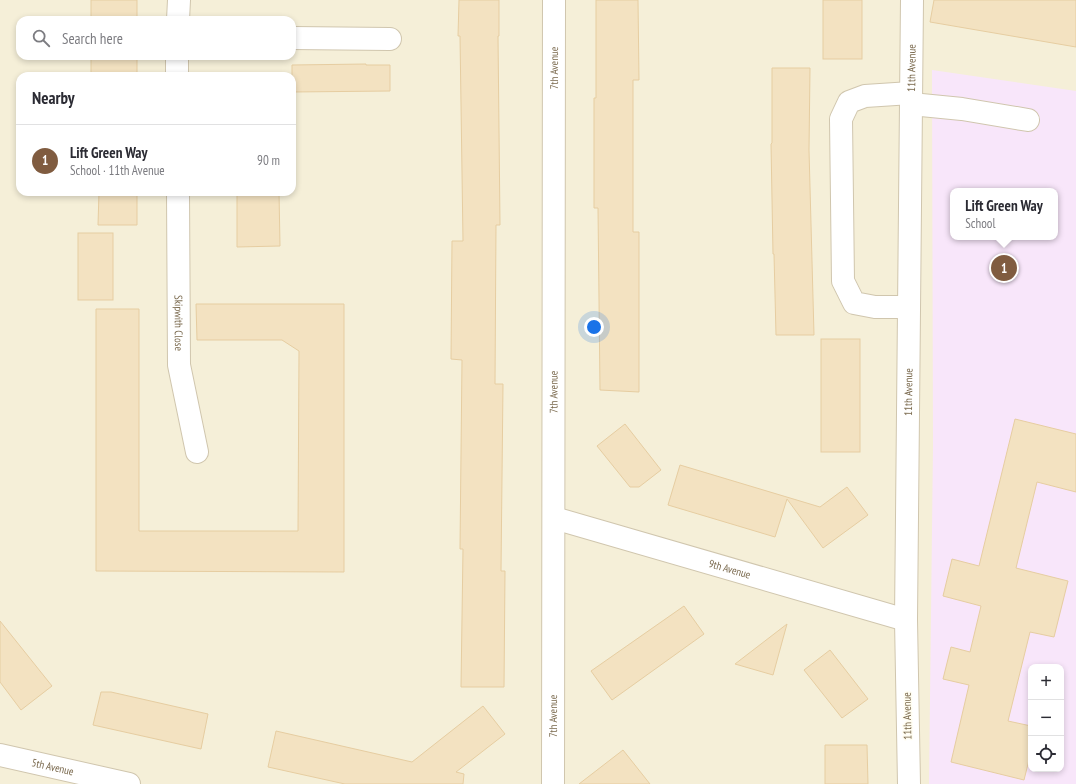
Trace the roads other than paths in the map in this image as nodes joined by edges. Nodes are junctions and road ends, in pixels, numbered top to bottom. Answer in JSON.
{"nodes":[{"id":1,"x":178,"y":0,"type":"edge"},
{"id":2,"x":554,"y":0,"type":"edge"},
{"id":3,"x":912,"y":0,"type":"edge"},
{"id":4,"x":178,"y":16,"type":"edge"},
{"id":5,"x":296,"y":38,"type":"edge"},
{"id":6,"x":390,"y":39,"type":"dead end"},
{"id":7,"x":177,"y":60,"type":"edge"},
{"id":8,"x":177,"y":72,"type":"edge"},
{"id":9,"x":911,"y":98,"type":"junction"},
{"id":10,"x":1028,"y":120,"type":"dead end"},
{"id":11,"x":178,"y":196,"type":"edge"},
{"id":12,"x":909,"y":307,"type":"junction"},
{"id":13,"x":197,"y":452,"type":"dead end"},
{"id":14,"x":554,"y":518,"type":"junction"},
{"id":15,"x":906,"y":620,"type":"junction"},
{"id":16,"x":0,"y":755,"type":"edge"},
{"id":17,"x":129,"y":784,"type":"edge"},
{"id":18,"x":553,"y":784,"type":"edge"},
{"id":19,"x":909,"y":784,"type":"edge"}],
"edges":[{"from":1,"to":4,"type":"street"},
{"from":2,"to":14,"type":"street","name":"7th Avenue"},
{"from":3,"to":9,"type":"street","name":"11th Avenue"},
{"from":5,"to":6,"type":"street"},
{"from":7,"to":8,"type":"street"},
{"from":9,"to":10,"type":"street"},
{"from":9,"to":12,"type":"street","name":"11th Avenue"},
{"from":9,"to":12,"type":"street"},
{"from":11,"to":13,"type":"street","name":"Skipwith Close"},
{"from":12,"to":15,"type":"street","name":"11th Avenue"},
{"from":14,"to":15,"type":"street","name":"9th Avenue"},
{"from":14,"to":18,"type":"street","name":"7th Avenue"},
{"from":15,"to":19,"type":"street","name":"11th Avenue"},
{"from":16,"to":17,"type":"street","name":"5th Avenue"}]}
